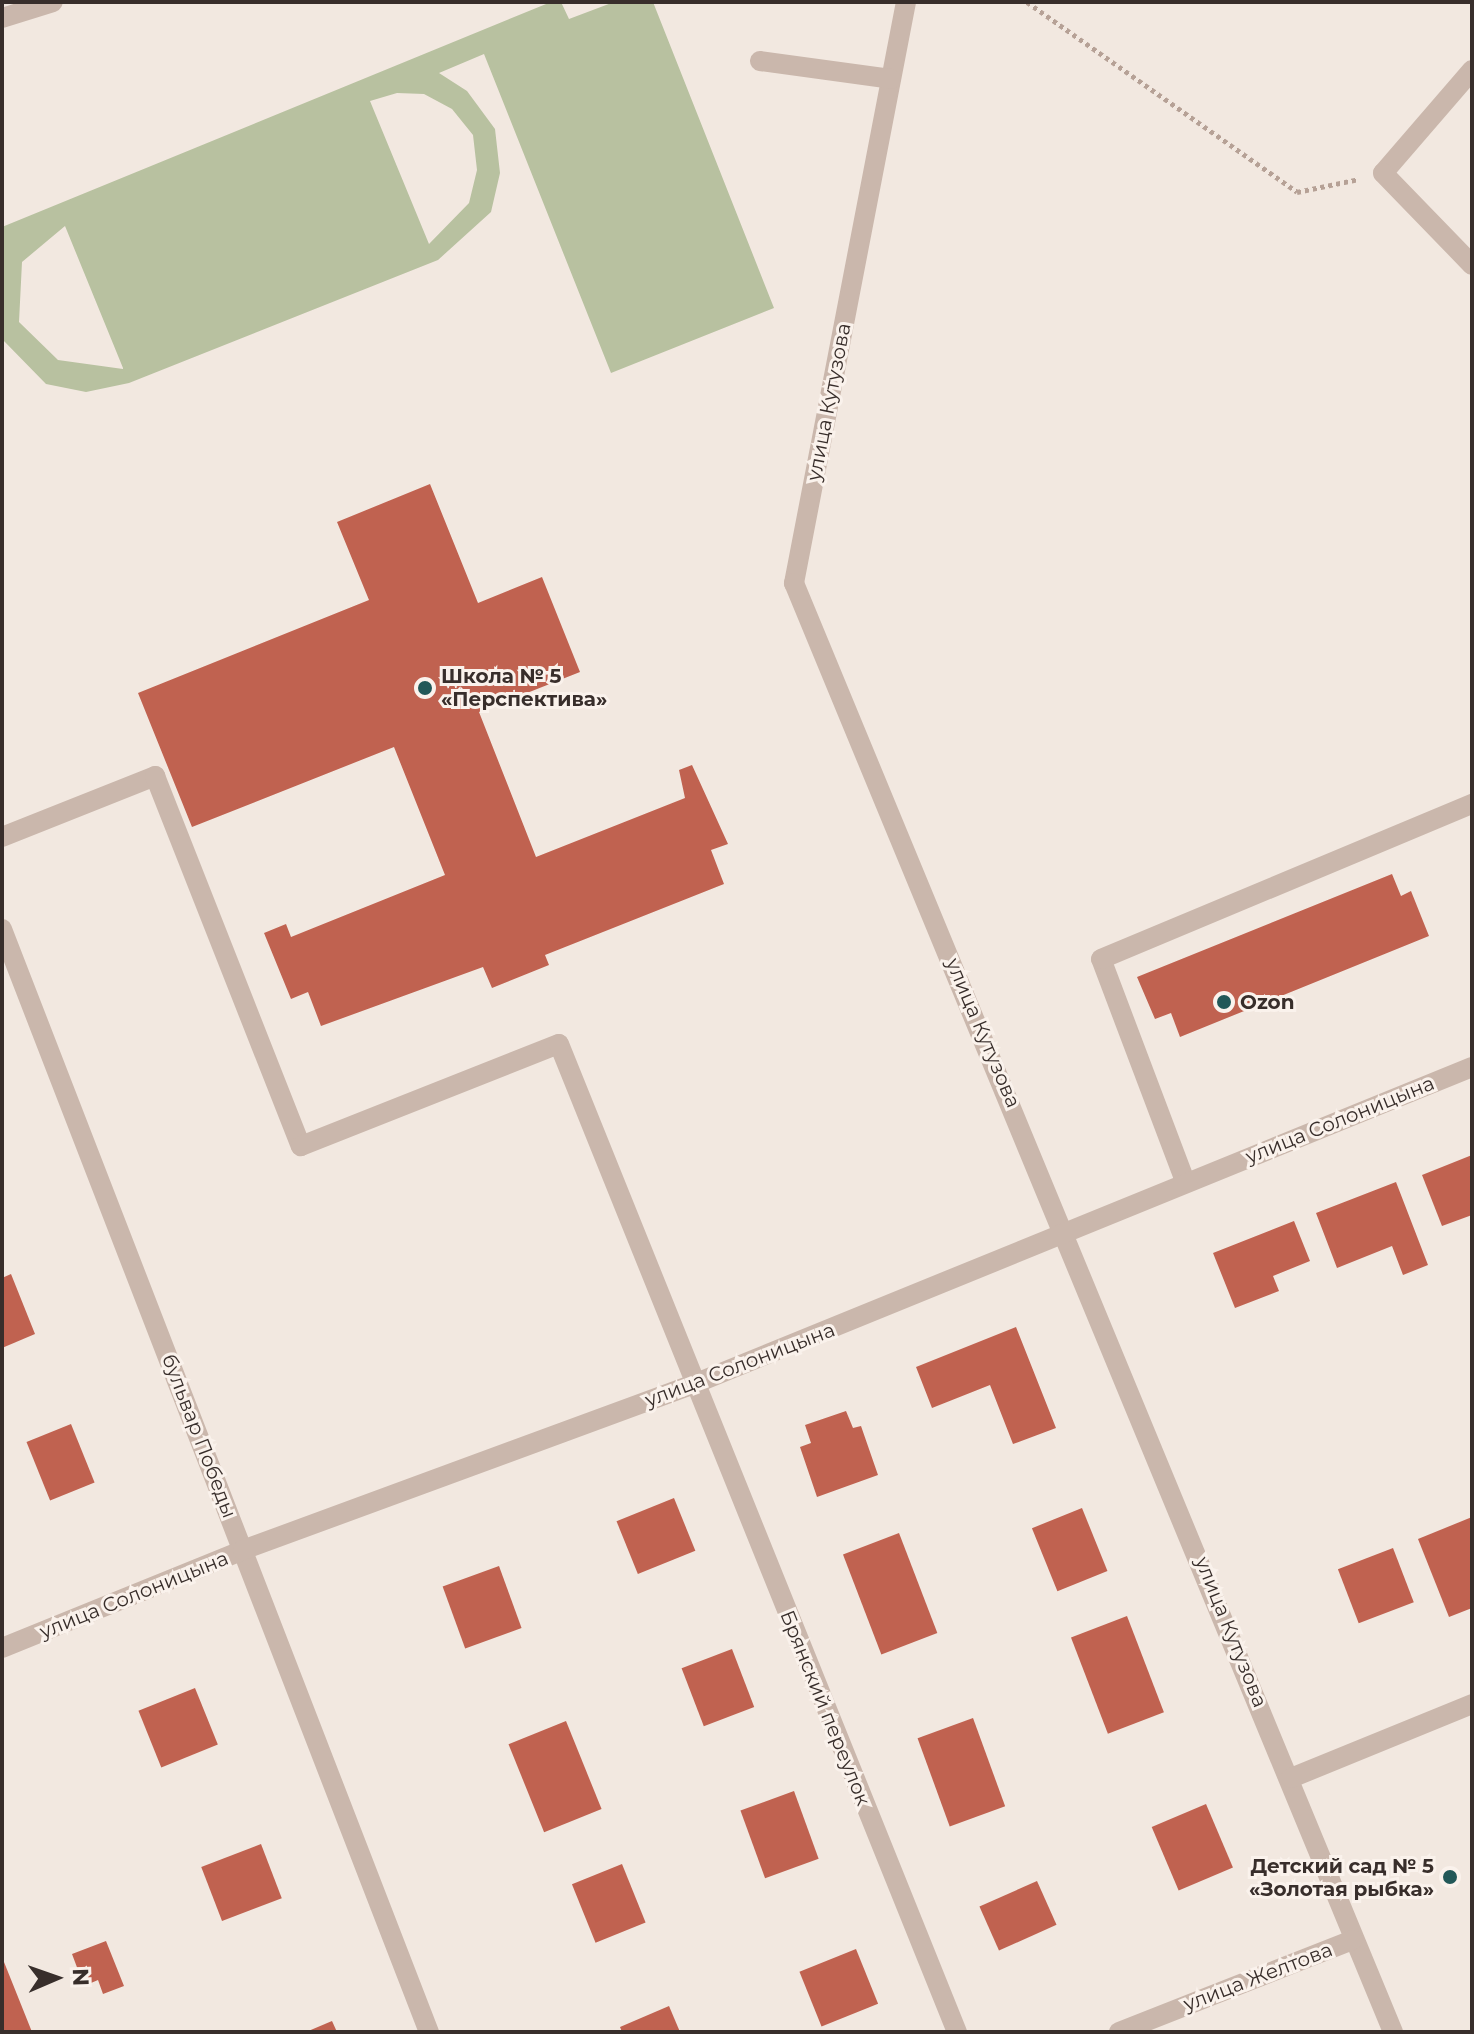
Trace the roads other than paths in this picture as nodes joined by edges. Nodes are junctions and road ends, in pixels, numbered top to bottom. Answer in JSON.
{"nodes":[{"id":1,"x":53,"y":2,"type":"edge"},
{"id":2,"x":906,"y":2,"type":"edge"},
{"id":3,"x":2,"y":18,"type":"edge"},
{"id":4,"x":760,"y":61,"type":"dead end"},
{"id":5,"x":1472,"y":70,"type":"edge"},
{"id":6,"x":891,"y":79,"type":"junction"},
{"id":7,"x":1472,"y":265,"type":"edge"},
{"id":8,"x":1472,"y":804,"type":"edge"},
{"id":9,"x":2,"y":837,"type":"edge"},
{"id":10,"x":2,"y":929,"type":"edge"},
{"id":11,"x":1472,"y":1067,"type":"edge"},
{"id":12,"x":1185,"y":1181,"type":"junction"},
{"id":13,"x":1069,"y":1235,"type":"junction"},
{"id":14,"x":694,"y":1384,"type":"junction"},
{"id":15,"x":243,"y":1550,"type":"junction"},
{"id":16,"x":2,"y":1648,"type":"edge"},
{"id":17,"x":1472,"y":1704,"type":"edge"},
{"id":18,"x":1291,"y":1778,"type":"junction"},
{"id":19,"x":1353,"y":1940,"type":"junction"},
{"id":20,"x":429,"y":2032,"type":"edge"},
{"id":21,"x":957,"y":2032,"type":"edge"},
{"id":22,"x":1119,"y":2032,"type":"edge"},
{"id":23,"x":1393,"y":2032,"type":"edge"}],
"edges":[{"from":1,"to":3,"type":"street"},
{"from":2,"to":6,"type":"street","name":"улица Кутузова"},
{"from":4,"to":6,"type":"street"},
{"from":5,"to":7,"type":"street"},
{"from":6,"to":13,"type":"street","name":"улица Кутузова"},
{"from":8,"to":12,"type":"street"},
{"from":9,"to":14,"type":"street","name":"Брянский переулок"},
{"from":10,"to":15,"type":"street","name":"бульвар Победы"},
{"from":11,"to":12,"type":"street","name":"улица Солоницына"},
{"from":12,"to":13,"type":"street","name":"улица Солоницына"},
{"from":13,"to":14,"type":"street","name":"улица Солоницына"},
{"from":13,"to":18,"type":"street","name":"улица Кутузова"},
{"from":14,"to":15,"type":"street","name":"улица Солоницына"},
{"from":14,"to":21,"type":"street","name":"Брянский переулок"},
{"from":15,"to":16,"type":"street","name":"улица Солоницына"},
{"from":15,"to":20,"type":"street","name":"бульвар Победы"},
{"from":17,"to":18,"type":"street"},
{"from":18,"to":19,"type":"street","name":"улица Кутузова"},
{"from":19,"to":22,"type":"street","name":"улица Желтова"},
{"from":19,"to":23,"type":"street","name":"улица Кутузова"}]}
